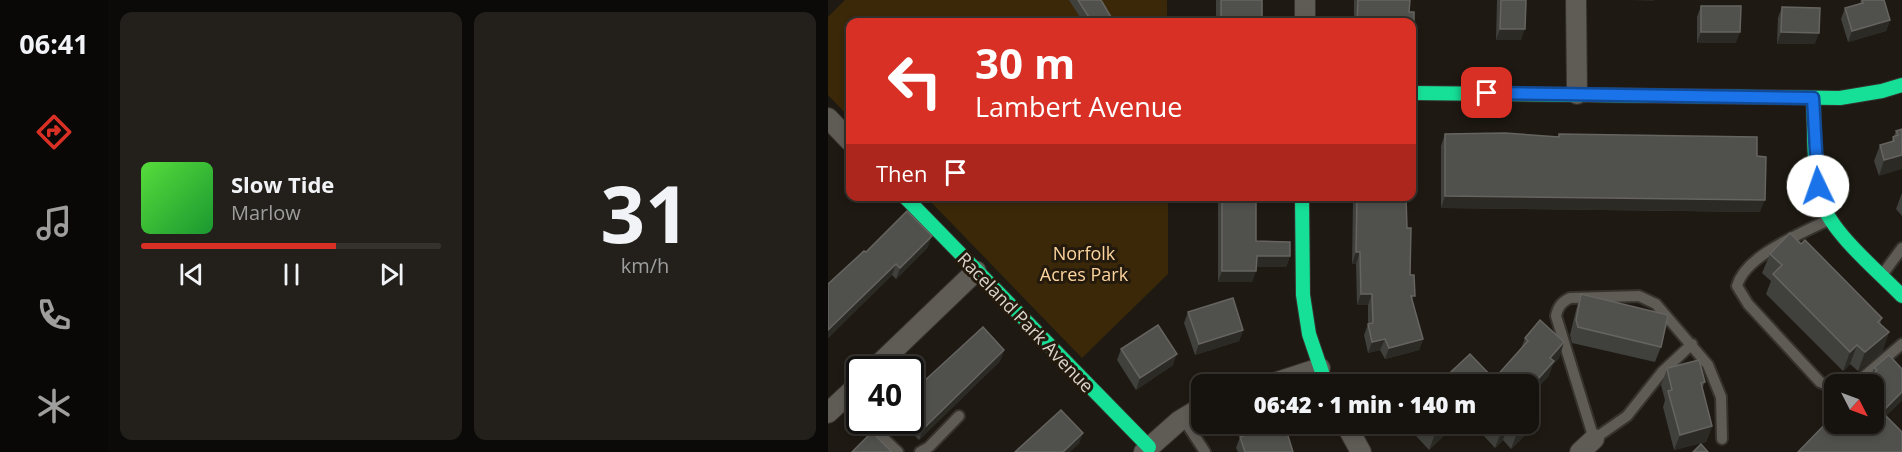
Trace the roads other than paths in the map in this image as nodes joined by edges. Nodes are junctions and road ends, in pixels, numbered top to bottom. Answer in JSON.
{"nodes":[{"id":1,"x":1305,"y":0,"type":"edge"},
{"id":2,"x":1576,"y":0,"type":"edge"},
{"id":3,"x":1305,"y":18,"type":"edge"},
{"id":4,"x":1902,"y":85,"type":"edge"},
{"id":5,"x":1416,"y":93,"type":"edge"},
{"id":6,"x":1577,"y":94,"type":"junction"},
{"id":7,"x":1813,"y":98,"type":"junction"},
{"id":8,"x":828,"y":118,"type":"edge"},
{"id":9,"x":846,"y":137,"type":"edge"},
{"id":10,"x":909,"y":201,"type":"edge"},
{"id":11,"x":1302,"y":201,"type":"edge"},
{"id":12,"x":1830,"y":219,"type":"junction"},
{"id":13,"x":1902,"y":248,"type":"edge"},
{"id":14,"x":975,"y":271,"type":"junction"},
{"id":15,"x":1881,"y":275,"type":"junction"},
{"id":16,"x":1902,"y":296,"type":"edge"},
{"id":17,"x":1692,"y":344,"type":"junction"},
{"id":18,"x":1902,"y":344,"type":"edge"},
{"id":19,"x":887,"y":356,"type":"edge"},
{"id":20,"x":1322,"y":374,"type":"edge"},
{"id":21,"x":1868,"y":374,"type":"edge"},
{"id":22,"x":1824,"y":384,"type":"edge"},
{"id":23,"x":844,"y":398,"type":"edge"},
{"id":24,"x":828,"y":413,"type":"edge"},
{"id":25,"x":1191,"y":413,"type":"edge"},
{"id":26,"x":959,"y":416,"type":"dead end"},
{"id":27,"x":1183,"y":418,"type":"junction"},
{"id":28,"x":879,"y":434,"type":"edge"},
{"id":29,"x":1351,"y":434,"type":"edge"},
{"id":30,"x":1722,"y":439,"type":"dead end"},
{"id":31,"x":1587,"y":445,"type":"edge"},
{"id":32,"x":1147,"y":450,"type":"edge"},
{"id":33,"x":898,"y":452,"type":"edge"},
{"id":34,"x":920,"y":452,"type":"edge"},
{"id":35,"x":1205,"y":452,"type":"edge"},
{"id":36,"x":1361,"y":452,"type":"edge"}],
"edges":[{"from":1,"to":3,"type":"street"},
{"from":2,"to":6,"type":"street"},
{"from":4,"to":7,"type":"street"},
{"from":5,"to":6,"type":"street"},
{"from":6,"to":7,"type":"street"},
{"from":7,"to":12,"type":"street"},
{"from":8,"to":9,"type":"street"},
{"from":10,"to":14,"type":"street","name":"Raceland Park Avenue"},
{"from":11,"to":20,"type":"street"},
{"from":12,"to":15,"type":"street"},
{"from":12,"to":22,"type":"lane"},
{"from":13,"to":15,"type":"lane"},
{"from":14,"to":19,"type":"street"},
{"from":14,"to":32,"type":"street","name":"Raceland Park Avenue"},
{"from":15,"to":16,"type":"street"},
{"from":17,"to":30,"type":"lane"},
{"from":17,"to":31,"type":"lane"},
{"from":17,"to":31,"type":"lane"},
{"from":18,"to":21,"type":"lane"},
{"from":23,"to":24,"type":"street"},
{"from":25,"to":27,"type":"street"},
{"from":26,"to":34,"type":"lane"},
{"from":27,"to":32,"type":"street"},
{"from":27,"to":35,"type":"lane"},
{"from":28,"to":33,"type":"lane"},
{"from":29,"to":36,"type":"street"}]}
